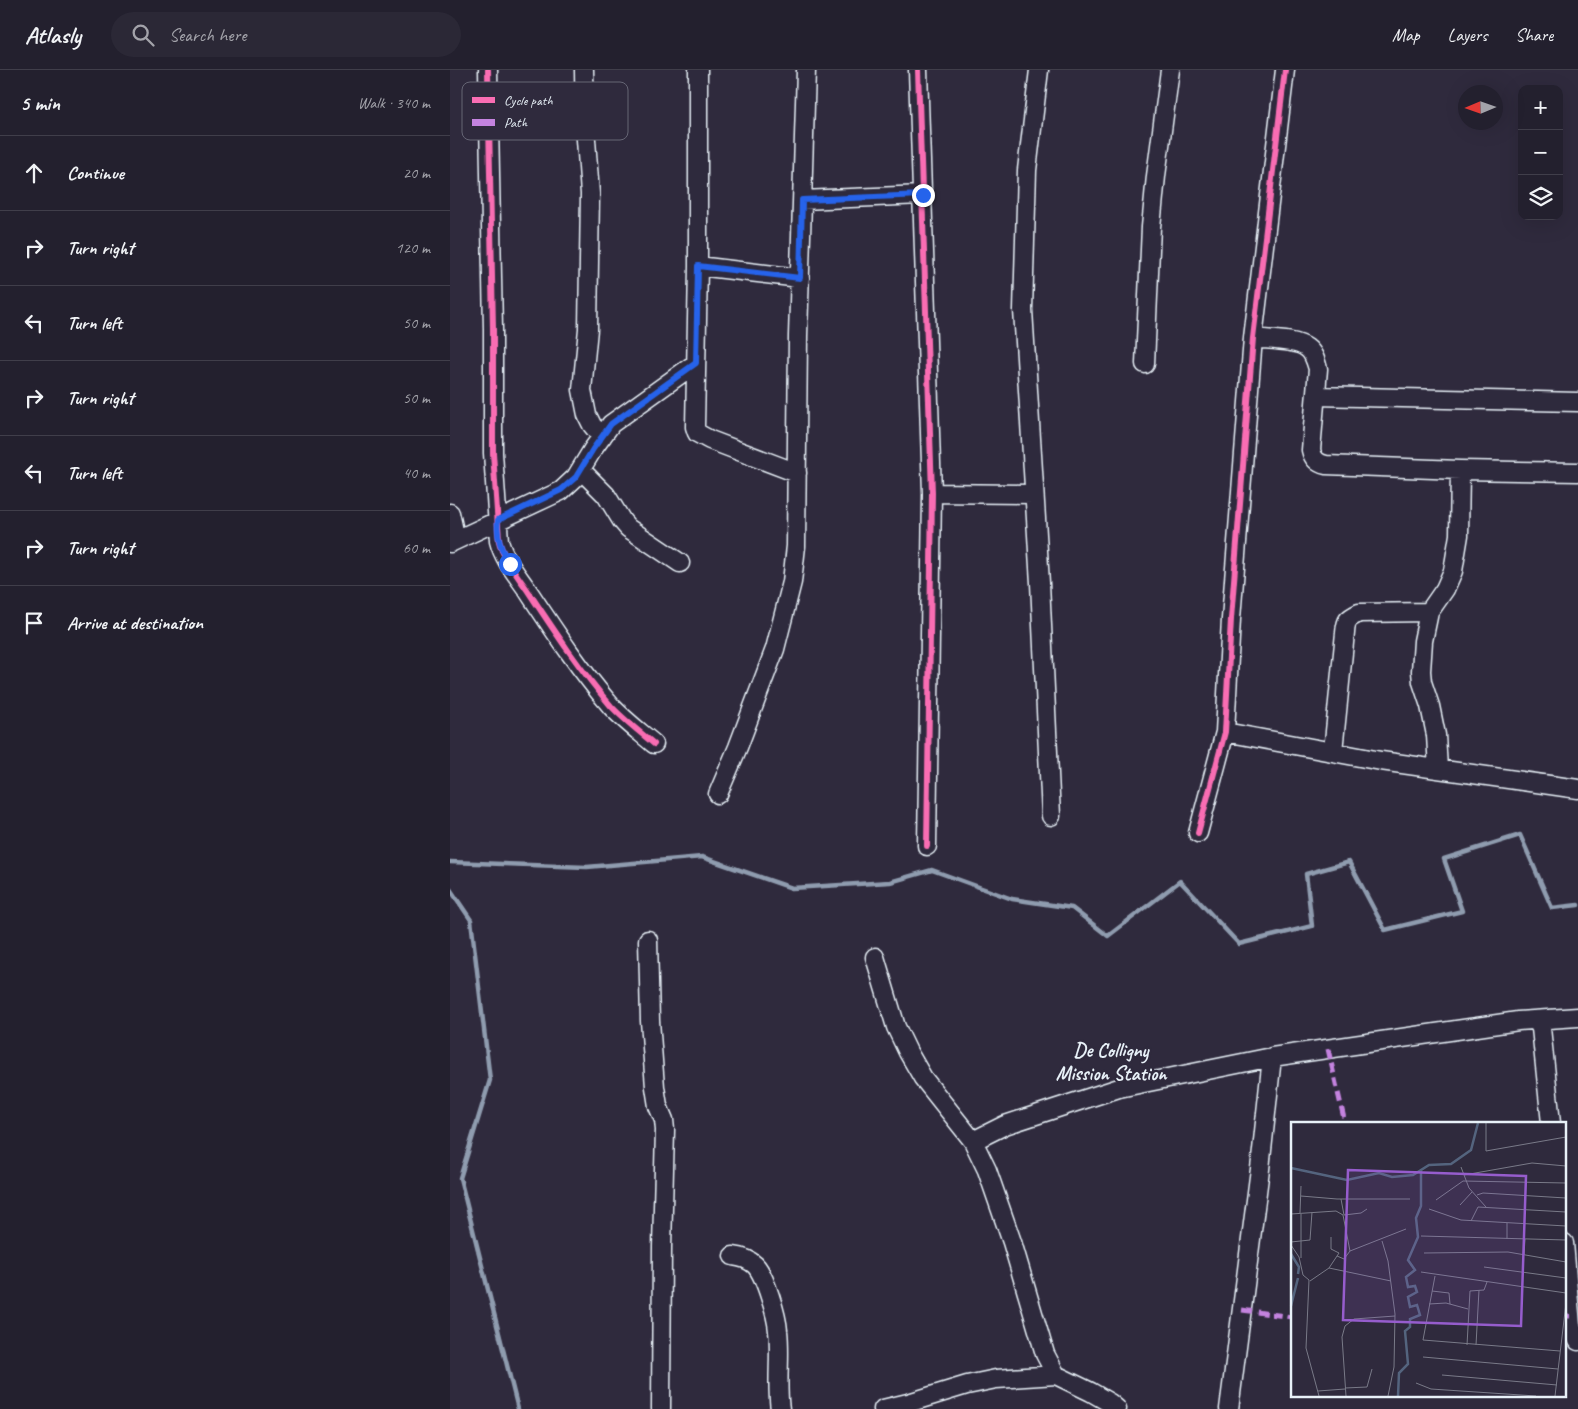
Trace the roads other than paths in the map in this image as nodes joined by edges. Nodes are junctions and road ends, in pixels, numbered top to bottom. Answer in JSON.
{"nodes":[{"id":1,"x":698,"y":70,"type":"edge"},
{"id":2,"x":806,"y":70,"type":"edge"},
{"id":3,"x":918,"y":70,"type":"edge"},
{"id":4,"x":1039,"y":70,"type":"edge"},
{"id":5,"x":1170,"y":70,"type":"edge"},
{"id":6,"x":1285,"y":70,"type":"edge"},
{"id":7,"x":489,"y":140,"type":"edge"},
{"id":8,"x":586,"y":140,"type":"edge"},
{"id":9,"x":923,"y":195,"type":"junction"},
{"id":10,"x":802,"y":200,"type":"junction"},
{"id":11,"x":698,"y":266,"type":"junction"},
{"id":12,"x":800,"y":278,"type":"junction"},
{"id":13,"x":1253,"y":338,"type":"junction"},
{"id":14,"x":696,"y":363,"type":"junction"},
{"id":15,"x":1145,"y":364,"type":"dead end"},
{"id":16,"x":1316,"y":396,"type":"junction"},
{"id":17,"x":1578,"y":402,"type":"edge"},
{"id":18,"x":602,"y":437,"type":"junction"},
{"id":19,"x":581,"y":470,"type":"junction"},
{"id":20,"x":1460,"y":470,"type":"junction"},
{"id":21,"x":1578,"y":472,"type":"edge"},
{"id":22,"x":797,"y":473,"type":"junction"},
{"id":23,"x":932,"y":493,"type":"junction"},
{"id":24,"x":1033,"y":494,"type":"junction"},
{"id":25,"x":450,"y":513,"type":"edge"},
{"id":26,"x":498,"y":520,"type":"junction"},
{"id":27,"x":453,"y":542,"type":"edge"},
{"id":28,"x":680,"y":564,"type":"dead end"},
{"id":29,"x":1429,"y":612,"type":"junction"},
{"id":30,"x":1225,"y":732,"type":"junction"},
{"id":31,"x":654,"y":744,"type":"dead end"},
{"id":32,"x":1333,"y":751,"type":"junction"},
{"id":33,"x":1438,"y":769,"type":"junction"},
{"id":34,"x":1578,"y":789,"type":"edge"},
{"id":35,"x":718,"y":794,"type":"dead end"},
{"id":36,"x":1051,"y":816,"type":"dead end"},
{"id":37,"x":1198,"y":834,"type":"dead end"},
{"id":38,"x":927,"y":846,"type":"dead end"},
{"id":39,"x":648,"y":940,"type":"dead end"},
{"id":40,"x":875,"y":957,"type":"dead end"},
{"id":41,"x":1578,"y":1017,"type":"edge"},
{"id":42,"x":1536,"y":1020,"type":"junction"},
{"id":43,"x":1272,"y":1057,"type":"junction"},
{"id":44,"x":1551,"y":1122,"type":"edge"},
{"id":45,"x":973,"y":1141,"type":"junction"},
{"id":46,"x":734,"y":1256,"type":"dead end"},
{"id":47,"x":1566,"y":1267,"type":"edge"},
{"id":48,"x":1578,"y":1341,"type":"edge"},
{"id":49,"x":1056,"y":1374,"type":"junction"},
{"id":50,"x":661,"y":1409,"type":"edge"},
{"id":51,"x":780,"y":1409,"type":"edge"},
{"id":52,"x":884,"y":1409,"type":"edge"},
{"id":53,"x":1116,"y":1409,"type":"edge"},
{"id":54,"x":1229,"y":1409,"type":"edge"}],
"edges":[{"from":1,"to":11,"type":"street"},
{"from":2,"to":10,"type":"street"},
{"from":3,"to":9,"type":"street"},
{"from":4,"to":24,"type":"street"},
{"from":5,"to":15,"type":"street"},
{"from":6,"to":13,"type":"street"},
{"from":7,"to":26,"type":"street"},
{"from":8,"to":18,"type":"street"},
{"from":9,"to":10,"type":"street"},
{"from":9,"to":23,"type":"street"},
{"from":10,"to":12,"type":"street"},
{"from":11,"to":12,"type":"street"},
{"from":11,"to":14,"type":"street"},
{"from":12,"to":22,"type":"street"},
{"from":13,"to":16,"type":"street"},
{"from":13,"to":30,"type":"street"},
{"from":14,"to":18,"type":"street"},
{"from":14,"to":22,"type":"street"},
{"from":16,"to":17,"type":"street"},
{"from":16,"to":20,"type":"street"},
{"from":18,"to":19,"type":"street"},
{"from":19,"to":26,"type":"street"},
{"from":19,"to":28,"type":"street"},
{"from":20,"to":21,"type":"street"},
{"from":20,"to":29,"type":"street"},
{"from":22,"to":35,"type":"street"},
{"from":23,"to":24,"type":"street"},
{"from":23,"to":38,"type":"street"},
{"from":24,"to":36,"type":"street"},
{"from":25,"to":27,"type":"street"},
{"from":26,"to":27,"type":"street"},
{"from":26,"to":31,"type":"street"},
{"from":29,"to":32,"type":"street"},
{"from":29,"to":33,"type":"street"},
{"from":30,"to":32,"type":"street"},
{"from":30,"to":37,"type":"street"},
{"from":32,"to":33,"type":"street"},
{"from":33,"to":34,"type":"street"},
{"from":39,"to":50,"type":"street"},
{"from":40,"to":45,"type":"street"},
{"from":41,"to":42,"type":"street"},
{"from":42,"to":43,"type":"street"},
{"from":42,"to":44,"type":"street"},
{"from":43,"to":45,"type":"street"},
{"from":43,"to":54,"type":"street"},
{"from":45,"to":49,"type":"street"},
{"from":46,"to":51,"type":"street"},
{"from":47,"to":48,"type":"street"},
{"from":49,"to":52,"type":"street"},
{"from":49,"to":53,"type":"street"}]}
